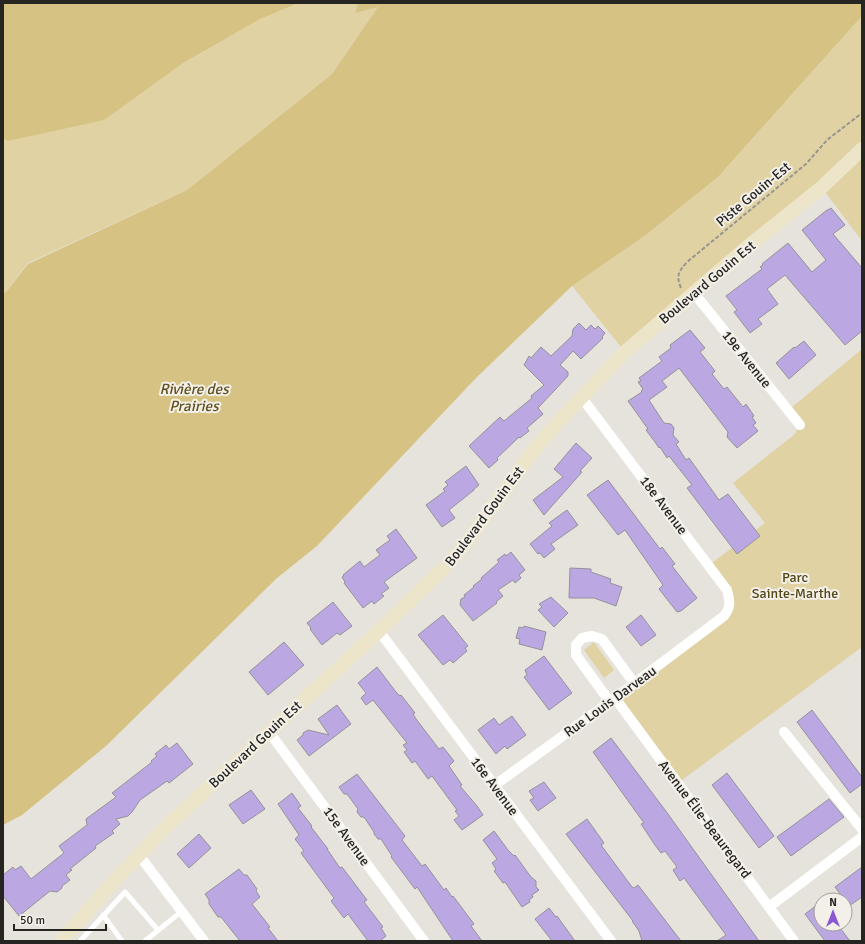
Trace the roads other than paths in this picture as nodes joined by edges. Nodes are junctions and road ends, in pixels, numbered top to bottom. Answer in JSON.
{"nodes":[{"id":1,"x":862,"y":148,"type":"edge"},
{"id":2,"x":690,"y":297,"type":"junction"},
{"id":3,"x":582,"y":398,"type":"junction"},
{"id":4,"x":800,"y":425,"type":"dead end"},
{"id":5,"x":724,"y":616,"type":"joint"},
{"id":6,"x":379,"y":631,"type":"junction"},
{"id":7,"x":634,"y":683,"type":"junction"},
{"id":8,"x":612,"y":700,"type":"junction"},
{"id":9,"x":269,"y":732,"type":"junction"},
{"id":10,"x":784,"y":732,"type":"dead end"},
{"id":11,"x":495,"y":785,"type":"junction"},
{"id":12,"x":862,"y":829,"type":"edge"},
{"id":13,"x":862,"y":836,"type":"edge"},
{"id":14,"x":139,"y":855,"type":"junction"},
{"id":15,"x":769,"y":907,"type":"junction"},
{"id":16,"x":182,"y":911,"type":"junction"},
{"id":17,"x":102,"y":915,"type":"junction"},
{"id":18,"x":158,"y":930,"type":"junction"},
{"id":19,"x":61,"y":941,"type":"edge"},
{"id":20,"x":82,"y":941,"type":"edge"},
{"id":21,"x":122,"y":941,"type":"edge"},
{"id":22,"x":145,"y":941,"type":"edge"},
{"id":23,"x":204,"y":941,"type":"edge"},
{"id":24,"x":424,"y":941,"type":"edge"},
{"id":25,"x":611,"y":941,"type":"edge"},
{"id":26,"x":794,"y":941,"type":"edge"}],
"edges":[{"from":1,"to":2,"type":"street","name":"Boulevard Gouin Est"},
{"from":2,"to":3,"type":"street","name":"Boulevard Gouin Est"},
{"from":2,"to":4,"type":"street","name":"19e Avenue"},
{"from":3,"to":5,"type":"street","name":"18e Avenue"},
{"from":3,"to":6,"type":"street","name":"Boulevard Gouin Est"},
{"from":5,"to":7,"type":"street","name":"Rue Louis Darveau"},
{"from":6,"to":9,"type":"street","name":"Boulevard Gouin Est"},
{"from":6,"to":11,"type":"street","name":"16e Avenue"},
{"from":7,"to":8,"type":"street","name":"Rue Louis Darveau"},
{"from":7,"to":8,"type":"street","name":"Avenue Élie-Beauregard"},
{"from":8,"to":11,"type":"street","name":"Rue Louis Darveau"},
{"from":8,"to":15,"type":"street","name":"Avenue Élie-Beauregard"},
{"from":9,"to":14,"type":"street","name":"Boulevard Gouin Est"},
{"from":9,"to":24,"type":"street","name":"15e Avenue"},
{"from":10,"to":12,"type":"street"},
{"from":11,"to":25,"type":"street","name":"16e Avenue"},
{"from":13,"to":15,"type":"street"},
{"from":14,"to":16,"type":"street"},
{"from":14,"to":19,"type":"street","name":"Boulevard Gouin Est"},
{"from":15,"to":26,"type":"street","name":"Avenue Élie-Beauregard"},
{"from":16,"to":18,"type":"lane"},
{"from":16,"to":23,"type":"street"},
{"from":17,"to":18,"type":"lane"},
{"from":17,"to":20,"type":"lane"},
{"from":17,"to":21,"type":"lane"},
{"from":18,"to":22,"type":"lane"}]}
